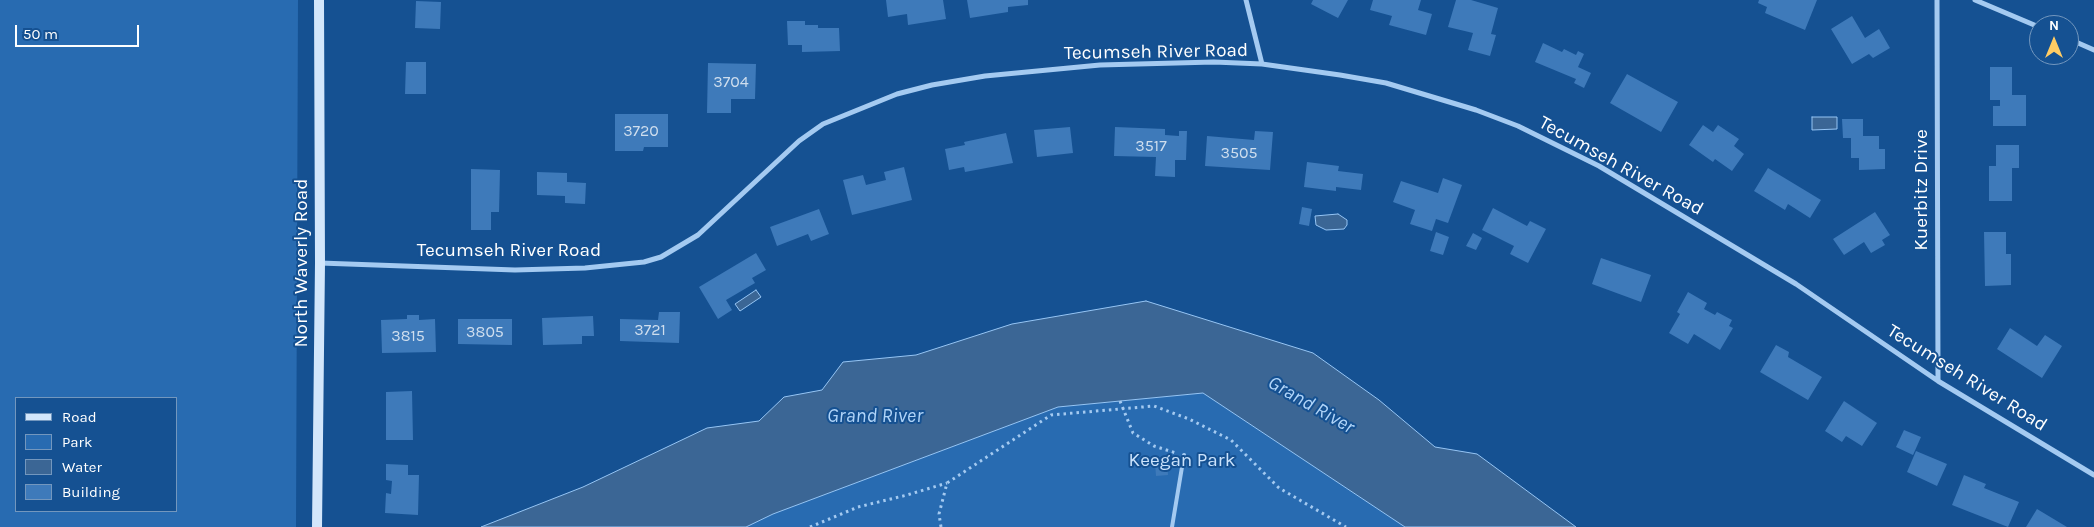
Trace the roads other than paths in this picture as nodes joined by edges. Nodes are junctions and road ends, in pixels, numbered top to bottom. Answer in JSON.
{"nodes":[{"id":1,"x":319,"y":0,"type":"edge"},
{"id":2,"x":1246,"y":0,"type":"edge"},
{"id":3,"x":1937,"y":0,"type":"edge"},
{"id":4,"x":1975,"y":0,"type":"edge"},
{"id":5,"x":2029,"y":23,"type":"edge"},
{"id":6,"x":2079,"y":43,"type":"edge"},
{"id":7,"x":2094,"y":50,"type":"edge"},
{"id":8,"x":1262,"y":64,"type":"junction"},
{"id":9,"x":320,"y":263,"type":"junction"},
{"id":10,"x":1938,"y":381,"type":"junction"},
{"id":11,"x":1184,"y":455,"type":"road end"},
{"id":12,"x":2094,"y":475,"type":"edge"},
{"id":13,"x":317,"y":527,"type":"edge"},
{"id":14,"x":1172,"y":527,"type":"edge"}],
"edges":[{"from":1,"to":9,"type":"main road","name":"North Waverly Road"},
{"from":2,"to":8,"type":"street"},
{"from":3,"to":10,"type":"street","name":"Kuerbitz Drive"},
{"from":4,"to":5,"type":"street"},
{"from":6,"to":7,"type":"street"},
{"from":8,"to":9,"type":"street","name":"Tecumseh River Road"},
{"from":8,"to":10,"type":"street","name":"Tecumseh River Road"},
{"from":9,"to":13,"type":"main road","name":"North Waverly Road"},
{"from":10,"to":12,"type":"street","name":"Tecumseh River Road"},
{"from":11,"to":14,"type":"lane"}]}
